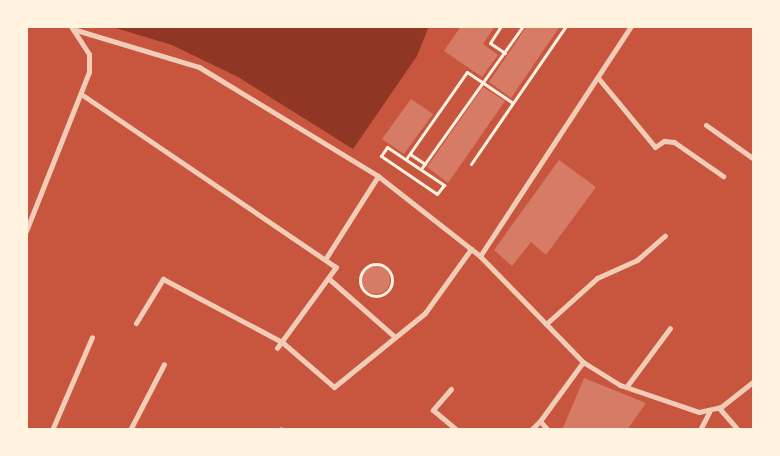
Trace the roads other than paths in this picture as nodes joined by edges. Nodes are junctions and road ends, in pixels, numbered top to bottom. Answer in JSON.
{"nodes":[{"id":1,"x":631,"y":26,"type":"edge"},
{"id":2,"x":73,"y":28,"type":"edge"},
{"id":3,"x":600,"y":79,"type":"junction"},
{"id":4,"x":81,"y":94,"type":"junction"},
{"id":5,"x":706,"y":124,"type":"dead end"},
{"id":6,"x":754,"y":159,"type":"edge"},
{"id":7,"x":378,"y":176,"type":"junction"},
{"id":8,"x":723,"y":176,"type":"dead end"},
{"id":9,"x":26,"y":231,"type":"edge"},
{"id":10,"x":665,"y":236,"type":"dead end"},
{"id":11,"x":471,"y":249,"type":"junction"},
{"id":12,"x":480,"y":256,"type":"junction"},
{"id":13,"x":326,"y":258,"type":"junction"},
{"id":14,"x":328,"y":278,"type":"junction"},
{"id":15,"x":136,"y":323,"type":"dead end"},
{"id":16,"x":546,"y":324,"type":"junction"},
{"id":17,"x":670,"y":328,"type":"dead end"},
{"id":18,"x":395,"y":337,"type":"junction"},
{"id":19,"x":92,"y":338,"type":"dead end"},
{"id":20,"x":282,"y":342,"type":"junction"},
{"id":21,"x":277,"y":348,"type":"dead end"},
{"id":22,"x":583,"y":362,"type":"junction"},
{"id":23,"x":164,"y":364,"type":"dead end"},
{"id":24,"x":754,"y":381,"type":"edge"},
{"id":25,"x":626,"y":386,"type":"junction"},
{"id":26,"x":451,"y":389,"type":"dead end"},
{"id":27,"x":719,"y":408,"type":"junction"},
{"id":28,"x":709,"y":412,"type":"junction"},
{"id":29,"x":540,"y":421,"type":"junction"},
{"id":30,"x":52,"y":430,"type":"edge"},
{"id":31,"x":130,"y":430,"type":"edge"},
{"id":32,"x":457,"y":430,"type":"edge"},
{"id":33,"x":531,"y":430,"type":"edge"},
{"id":34,"x":548,"y":430,"type":"edge"},
{"id":35,"x":700,"y":430,"type":"edge"},
{"id":36,"x":738,"y":430,"type":"edge"}],
"edges":[{"from":1,"to":3,"type":"street"},
{"from":2,"to":4,"type":"street"},
{"from":2,"to":7,"type":"street"},
{"from":3,"to":8,"type":"street"},
{"from":3,"to":12,"type":"street"},
{"from":4,"to":9,"type":"street"},
{"from":4,"to":13,"type":"street"},
{"from":5,"to":6,"type":"street"},
{"from":7,"to":11,"type":"street"},
{"from":7,"to":13,"type":"street"},
{"from":10,"to":16,"type":"street"},
{"from":11,"to":12,"type":"street"},
{"from":11,"to":18,"type":"street"},
{"from":12,"to":16,"type":"street"},
{"from":13,"to":14,"type":"street"},
{"from":14,"to":18,"type":"street"},
{"from":14,"to":20,"type":"street"},
{"from":15,"to":20,"type":"street"},
{"from":16,"to":22,"type":"street"},
{"from":17,"to":25,"type":"street"},
{"from":18,"to":20,"type":"street"},
{"from":19,"to":30,"type":"street"},
{"from":20,"to":21,"type":"street"},
{"from":22,"to":25,"type":"street"},
{"from":22,"to":29,"type":"street"},
{"from":23,"to":31,"type":"street"},
{"from":24,"to":27,"type":"street"},
{"from":25,"to":28,"type":"street"},
{"from":26,"to":32,"type":"street"},
{"from":27,"to":28,"type":"street"},
{"from":27,"to":36,"type":"street"},
{"from":28,"to":35,"type":"street"},
{"from":29,"to":33,"type":"street"},
{"from":29,"to":34,"type":"street"}]}
